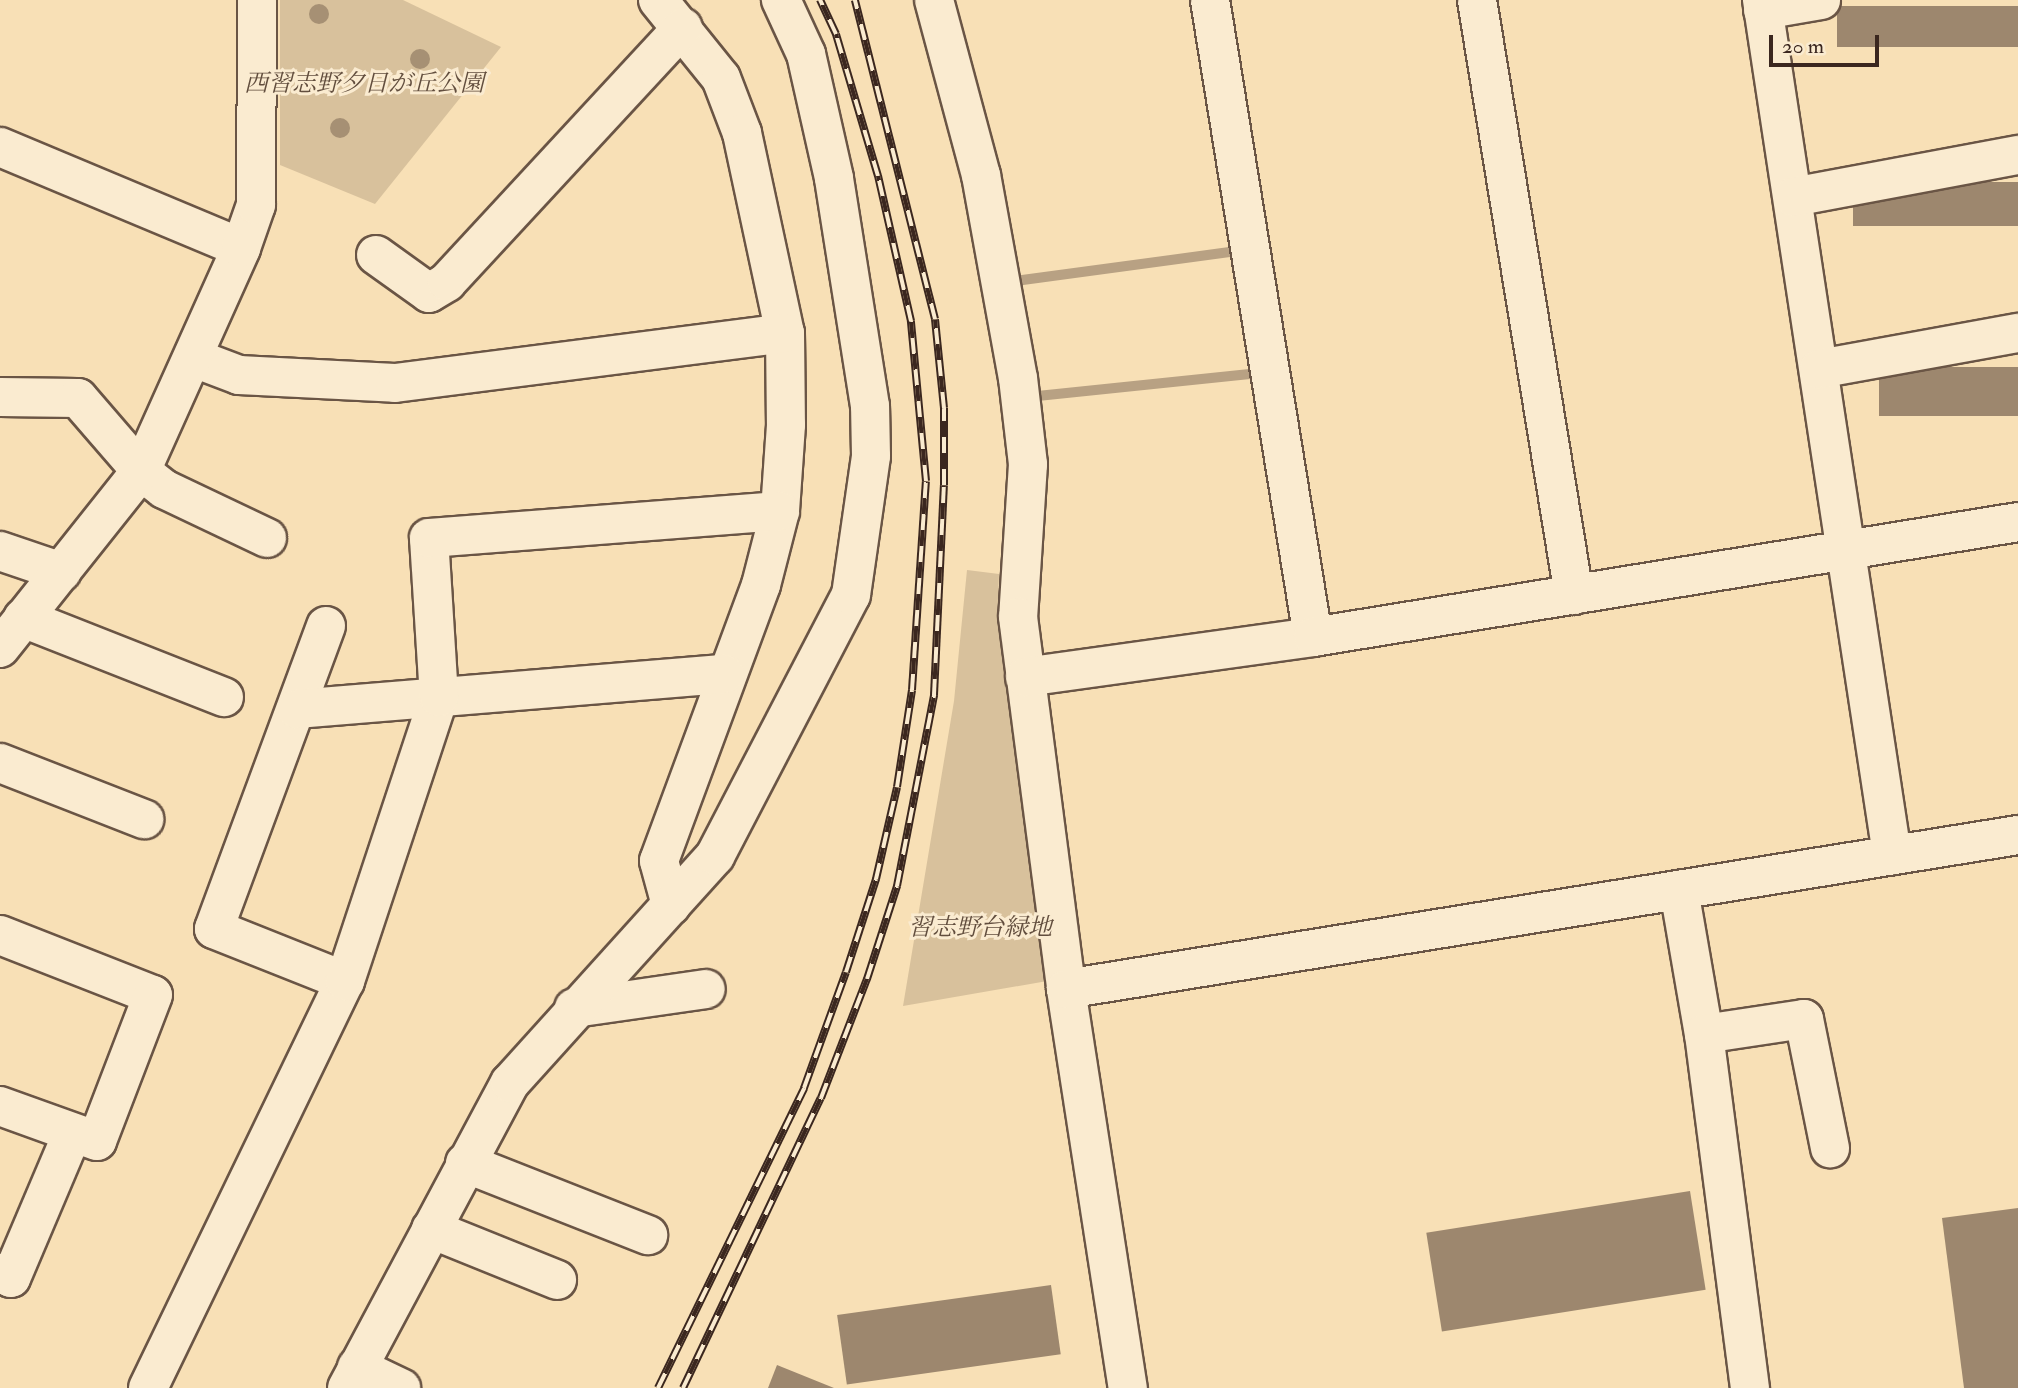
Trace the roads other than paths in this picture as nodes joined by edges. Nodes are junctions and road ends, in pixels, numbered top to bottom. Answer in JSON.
{"nodes":[{"id":1,"x":257,"y":0,"type":"edge"},
{"id":2,"x":780,"y":0,"type":"edge"},
{"id":3,"x":934,"y":0,"type":"edge"},
{"id":4,"x":1210,"y":0,"type":"edge"},
{"id":5,"x":1477,"y":0,"type":"edge"},
{"id":6,"x":1821,"y":0,"type":"edge"},
{"id":7,"x":1763,"y":5,"type":"edge"},
{"id":8,"x":671,"y":14,"type":"edge"},
{"id":9,"x":0,"y":147,"type":"edge"},
{"id":10,"x":2018,"y":155,"type":"edge"},
{"id":11,"x":1793,"y":197,"type":"junction"},
{"id":12,"x":241,"y":248,"type":"junction"},
{"id":13,"x":376,"y":255,"type":"dead end"},
{"id":14,"x":785,"y":333,"type":"junction"},
{"id":15,"x":2018,"y":334,"type":"edge"},
{"id":16,"x":194,"y":358,"type":"junction"},
{"id":17,"x":1819,"y":369,"type":"junction"},
{"id":18,"x":0,"y":397,"type":"edge"},
{"id":19,"x":141,"y":471,"type":"junction"},
{"id":20,"x":780,"y":511,"type":"junction"},
{"id":21,"x":2018,"y":522,"type":"edge"},
{"id":22,"x":267,"y":538,"type":"dead end"},
{"id":23,"x":1848,"y":550,"type":"junction"},
{"id":24,"x":0,"y":551,"type":"edge"},
{"id":25,"x":62,"y":572,"type":"junction"},
{"id":26,"x":1574,"y":595,"type":"junction"},
{"id":27,"x":23,"y":618,"type":"junction"},
{"id":28,"x":326,"y":626,"type":"dead end"},
{"id":29,"x":1312,"y":637,"type":"junction"},
{"id":30,"x":0,"y":648,"type":"edge"},
{"id":31,"x":725,"y":674,"type":"junction"},
{"id":32,"x":1025,"y":677,"type":"junction"},
{"id":33,"x":224,"y":697,"type":"dead end"},
{"id":34,"x":439,"y":697,"type":"junction"},
{"id":35,"x":298,"y":709,"type":"junction"},
{"id":36,"x":0,"y":763,"type":"edge"},
{"id":37,"x":144,"y":819,"type":"dead end"},
{"id":38,"x":2018,"y":835,"type":"edge"},
{"id":39,"x":1892,"y":855,"type":"junction"},
{"id":40,"x":1679,"y":890,"type":"junction"},
{"id":41,"x":671,"y":905,"type":"junction"},
{"id":42,"x":0,"y":935,"type":"edge"},
{"id":43,"x":345,"y":981,"type":"junction"},
{"id":44,"x":706,"y":989,"type":"dead end"},
{"id":45,"x":1066,"y":989,"type":"junction"},
{"id":46,"x":574,"y":1008,"type":"junction"},
{"id":47,"x":1704,"y":1034,"type":"junction"},
{"id":48,"x":0,"y":1106,"type":"edge"},
{"id":49,"x":72,"y":1134,"type":"junction"},
{"id":50,"x":1830,"y":1148,"type":"dead end"},
{"id":51,"x":465,"y":1163,"type":"junction"},
{"id":52,"x":431,"y":1229,"type":"junction"},
{"id":53,"x":648,"y":1235,"type":"dead end"},
{"id":54,"x":0,"y":1273,"type":"edge"},
{"id":55,"x":557,"y":1280,"type":"dead end"},
{"id":56,"x":352,"y":1378,"type":"edge"},
{"id":57,"x":148,"y":1388,"type":"edge"},
{"id":58,"x":401,"y":1388,"type":"edge"},
{"id":59,"x":1128,"y":1388,"type":"edge"},
{"id":60,"x":1750,"y":1388,"type":"edge"}],
"edges":[{"from":1,"to":12,"type":"street"},
{"from":2,"to":41,"type":"street"},
{"from":3,"to":32,"type":"street"},
{"from":4,"to":29,"type":"street"},
{"from":5,"to":26,"type":"street"},
{"from":6,"to":7,"type":"street"},
{"from":7,"to":11,"type":"street"},
{"from":8,"to":13,"type":"street"},
{"from":8,"to":14,"type":"street"},
{"from":9,"to":12,"type":"street"},
{"from":10,"to":11,"type":"street"},
{"from":11,"to":17,"type":"street"},
{"from":12,"to":16,"type":"street"},
{"from":14,"to":16,"type":"street"},
{"from":14,"to":20,"type":"street"},
{"from":15,"to":17,"type":"street"},
{"from":16,"to":19,"type":"street"},
{"from":17,"to":23,"type":"street"},
{"from":18,"to":19,"type":"street"},
{"from":19,"to":22,"type":"street"},
{"from":19,"to":25,"type":"street"},
{"from":20,"to":31,"type":"street"},
{"from":20,"to":34,"type":"street"},
{"from":21,"to":23,"type":"street"},
{"from":23,"to":26,"type":"street"},
{"from":23,"to":39,"type":"street"},
{"from":24,"to":25,"type":"street"},
{"from":25,"to":27,"type":"street"},
{"from":26,"to":29,"type":"street"},
{"from":27,"to":30,"type":"street"},
{"from":27,"to":33,"type":"street"},
{"from":28,"to":35,"type":"street"},
{"from":29,"to":32,"type":"street"},
{"from":31,"to":34,"type":"street"},
{"from":31,"to":41,"type":"street"},
{"from":32,"to":45,"type":"street"},
{"from":34,"to":35,"type":"street"},
{"from":34,"to":43,"type":"street"},
{"from":35,"to":43,"type":"street"},
{"from":36,"to":37,"type":"street"},
{"from":38,"to":39,"type":"street"},
{"from":39,"to":40,"type":"street"},
{"from":40,"to":45,"type":"street"},
{"from":40,"to":47,"type":"street"},
{"from":41,"to":46,"type":"street"},
{"from":42,"to":49,"type":"street"},
{"from":43,"to":57,"type":"street"},
{"from":44,"to":46,"type":"street"},
{"from":45,"to":59,"type":"street"},
{"from":46,"to":51,"type":"street"},
{"from":47,"to":50,"type":"street"},
{"from":47,"to":60,"type":"street"},
{"from":48,"to":49,"type":"street"},
{"from":49,"to":54,"type":"street"},
{"from":51,"to":52,"type":"street"},
{"from":51,"to":53,"type":"street"},
{"from":52,"to":55,"type":"street"},
{"from":52,"to":56,"type":"street"},
{"from":56,"to":58,"type":"street"}]}
